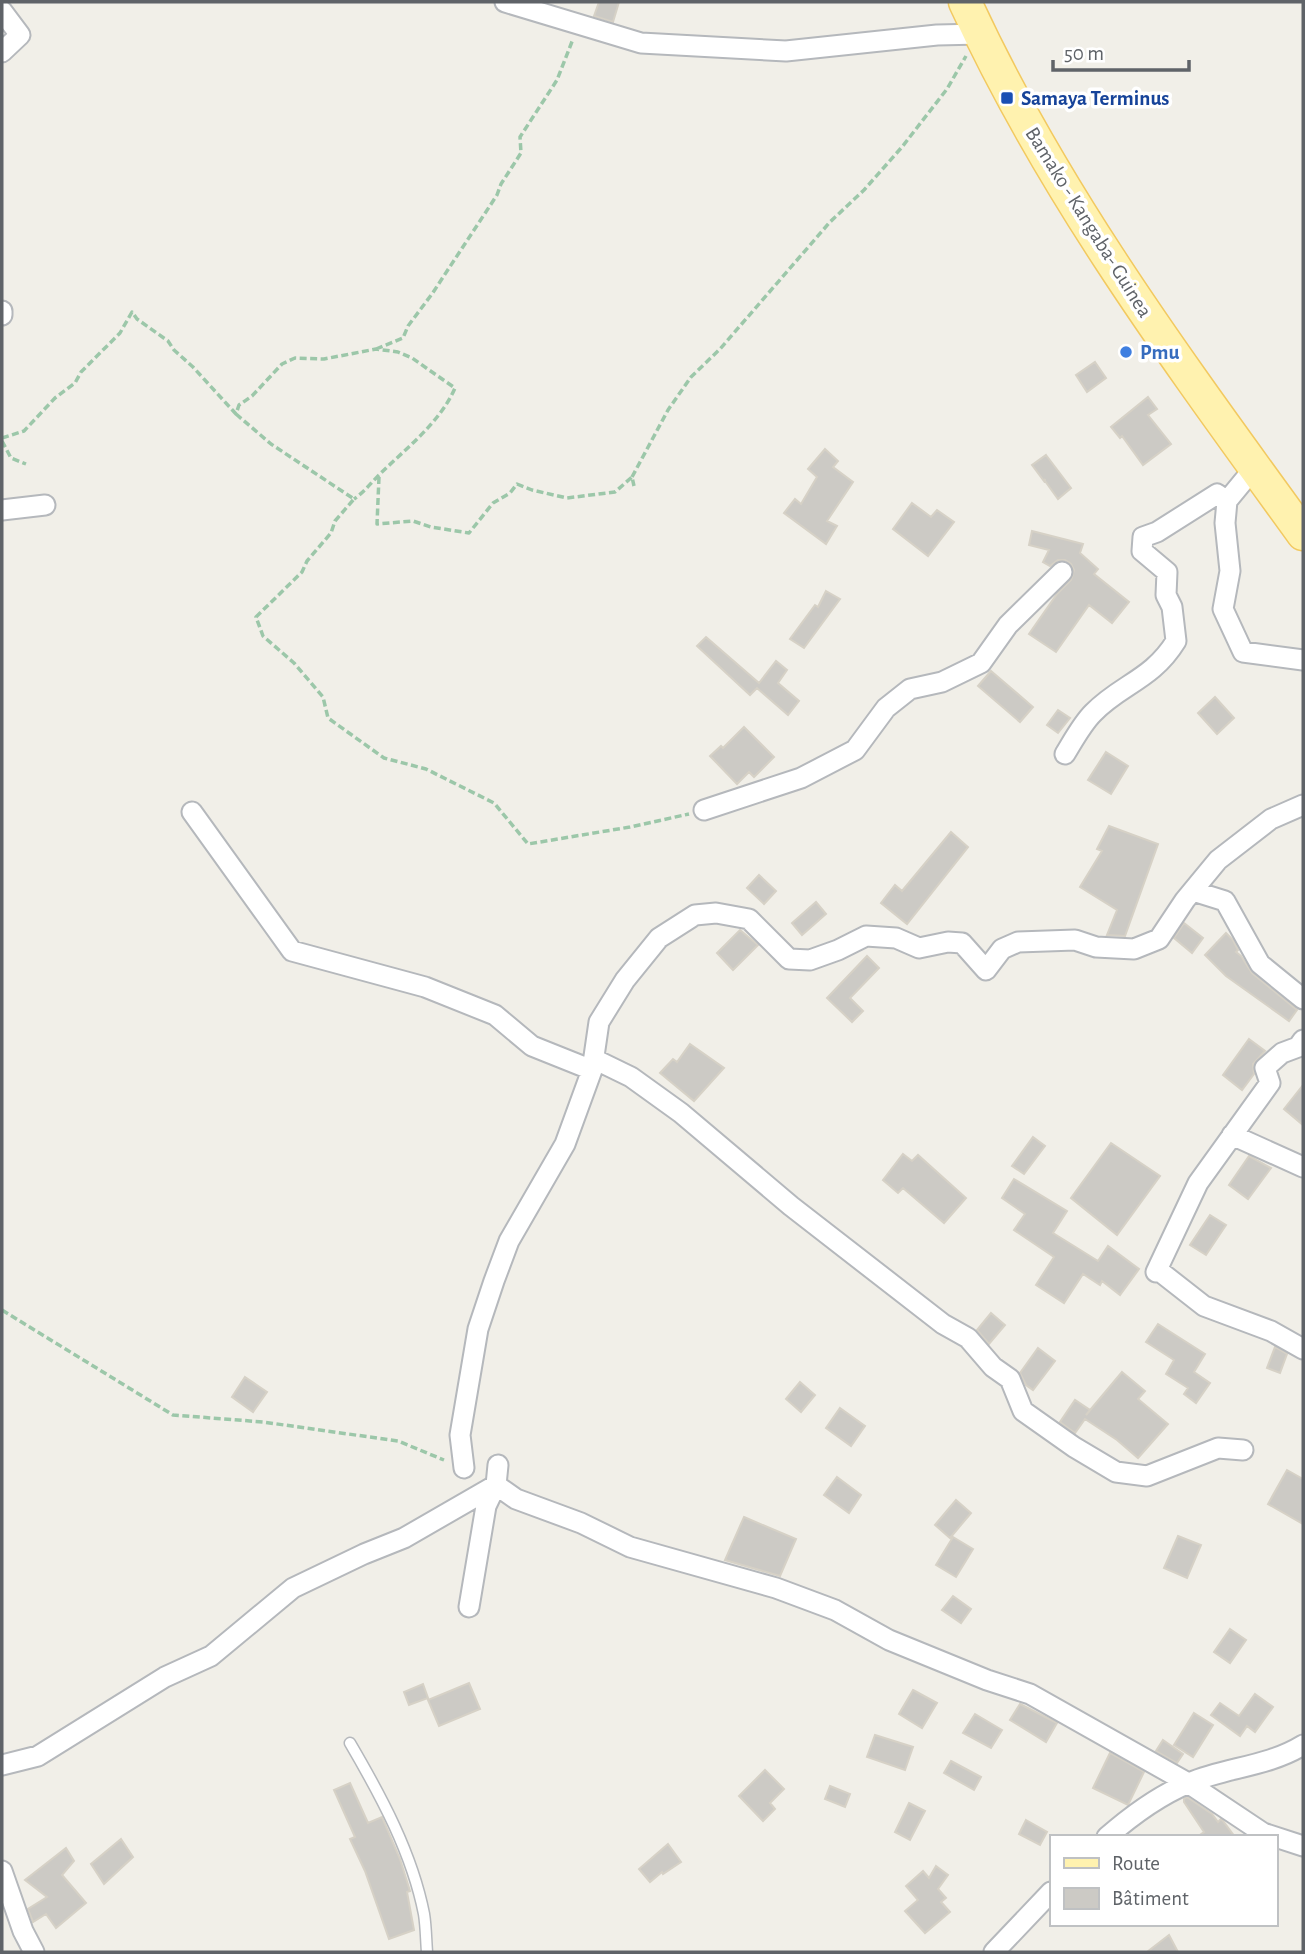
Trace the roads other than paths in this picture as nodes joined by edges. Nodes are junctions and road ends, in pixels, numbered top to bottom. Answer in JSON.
{"nodes":[{"id":1,"x":505,"y":2,"type":"edge"},
{"id":2,"x":965,"y":2,"type":"edge"},
{"id":3,"x":2,"y":11,"type":"edge"},
{"id":4,"x":980,"y":34,"type":"junction"},
{"id":5,"x":2,"y":52,"type":"edge"},
{"id":6,"x":1255,"y":467,"type":"junction"},
{"id":7,"x":1227,"y":501,"type":"junction"},
{"id":8,"x":45,"y":505,"type":"dead end"},
{"id":9,"x":2,"y":510,"type":"edge"},
{"id":10,"x":1303,"y":534,"type":"edge"},
{"id":11,"x":1062,"y":572,"type":"dead end"},
{"id":12,"x":1303,"y":660,"type":"edge"},
{"id":13,"x":1065,"y":754,"type":"dead end"},
{"id":14,"x":1303,"y":806,"type":"edge"},
{"id":15,"x":704,"y":810,"type":"road end"},
{"id":16,"x":192,"y":812,"type":"dead end"},
{"id":17,"x":1193,"y":891,"type":"junction"},
{"id":18,"x":1303,"y":999,"type":"edge"},
{"id":19,"x":1303,"y":1040,"type":"edge"},
{"id":20,"x":593,"y":1065,"type":"junction"},
{"id":21,"x":1232,"y":1135,"type":"junction"},
{"id":22,"x":1303,"y":1167,"type":"edge"},
{"id":23,"x":1303,"y":1349,"type":"edge"},
{"id":24,"x":1243,"y":1450,"type":"dead end"},
{"id":25,"x":498,"y":1465,"type":"dead end"},
{"id":26,"x":464,"y":1468,"type":"road end"},
{"id":27,"x":496,"y":1485,"type":"junction"},
{"id":28,"x":469,"y":1607,"type":"dead end"},
{"id":29,"x":350,"y":1743,"type":"dead end"},
{"id":30,"x":1303,"y":1745,"type":"edge"},
{"id":31,"x":2,"y":1765,"type":"edge"},
{"id":32,"x":1188,"y":1783,"type":"junction"},
{"id":33,"x":1109,"y":1835,"type":"edge"},
{"id":34,"x":1269,"y":1835,"type":"edge"},
{"id":35,"x":1277,"y":1838,"type":"edge"},
{"id":36,"x":1303,"y":1846,"type":"edge"},
{"id":37,"x":2,"y":1871,"type":"edge"},
{"id":38,"x":1050,"y":1893,"type":"edge"},
{"id":39,"x":34,"y":1952,"type":"edge"},
{"id":40,"x":427,"y":1952,"type":"edge"},
{"id":41,"x":994,"y":1952,"type":"edge"}],
"edges":[{"from":1,"to":4,"type":"street"},
{"from":2,"to":4,"type":"main road","name":"Bamako - Kangaba- Guinea"},
{"from":3,"to":5,"type":"street"},
{"from":4,"to":6,"type":"main road","name":"Bamako - Kangaba- Guinea"},
{"from":6,"to":7,"type":"street"},
{"from":6,"to":10,"type":"main road","name":"Bamako - Kangaba- Guinea"},
{"from":7,"to":12,"type":"street"},
{"from":7,"to":13,"type":"street"},
{"from":8,"to":9,"type":"street"},
{"from":11,"to":15,"type":"street"},
{"from":14,"to":17,"type":"street"},
{"from":16,"to":20,"type":"street"},
{"from":17,"to":18,"type":"street"},
{"from":17,"to":20,"type":"street"},
{"from":19,"to":21,"type":"street"},
{"from":20,"to":24,"type":"street"},
{"from":20,"to":26,"type":"street"},
{"from":21,"to":22,"type":"street"},
{"from":21,"to":23,"type":"street"},
{"from":25,"to":27,"type":"street"},
{"from":27,"to":28,"type":"street"},
{"from":27,"to":31,"type":"street"},
{"from":27,"to":32,"type":"street"},
{"from":29,"to":40,"type":"lane"},
{"from":30,"to":32,"type":"street"},
{"from":32,"to":33,"type":"street"},
{"from":32,"to":34,"type":"street"},
{"from":35,"to":36,"type":"street"},
{"from":37,"to":39,"type":"street"},
{"from":38,"to":41,"type":"street"}]}
